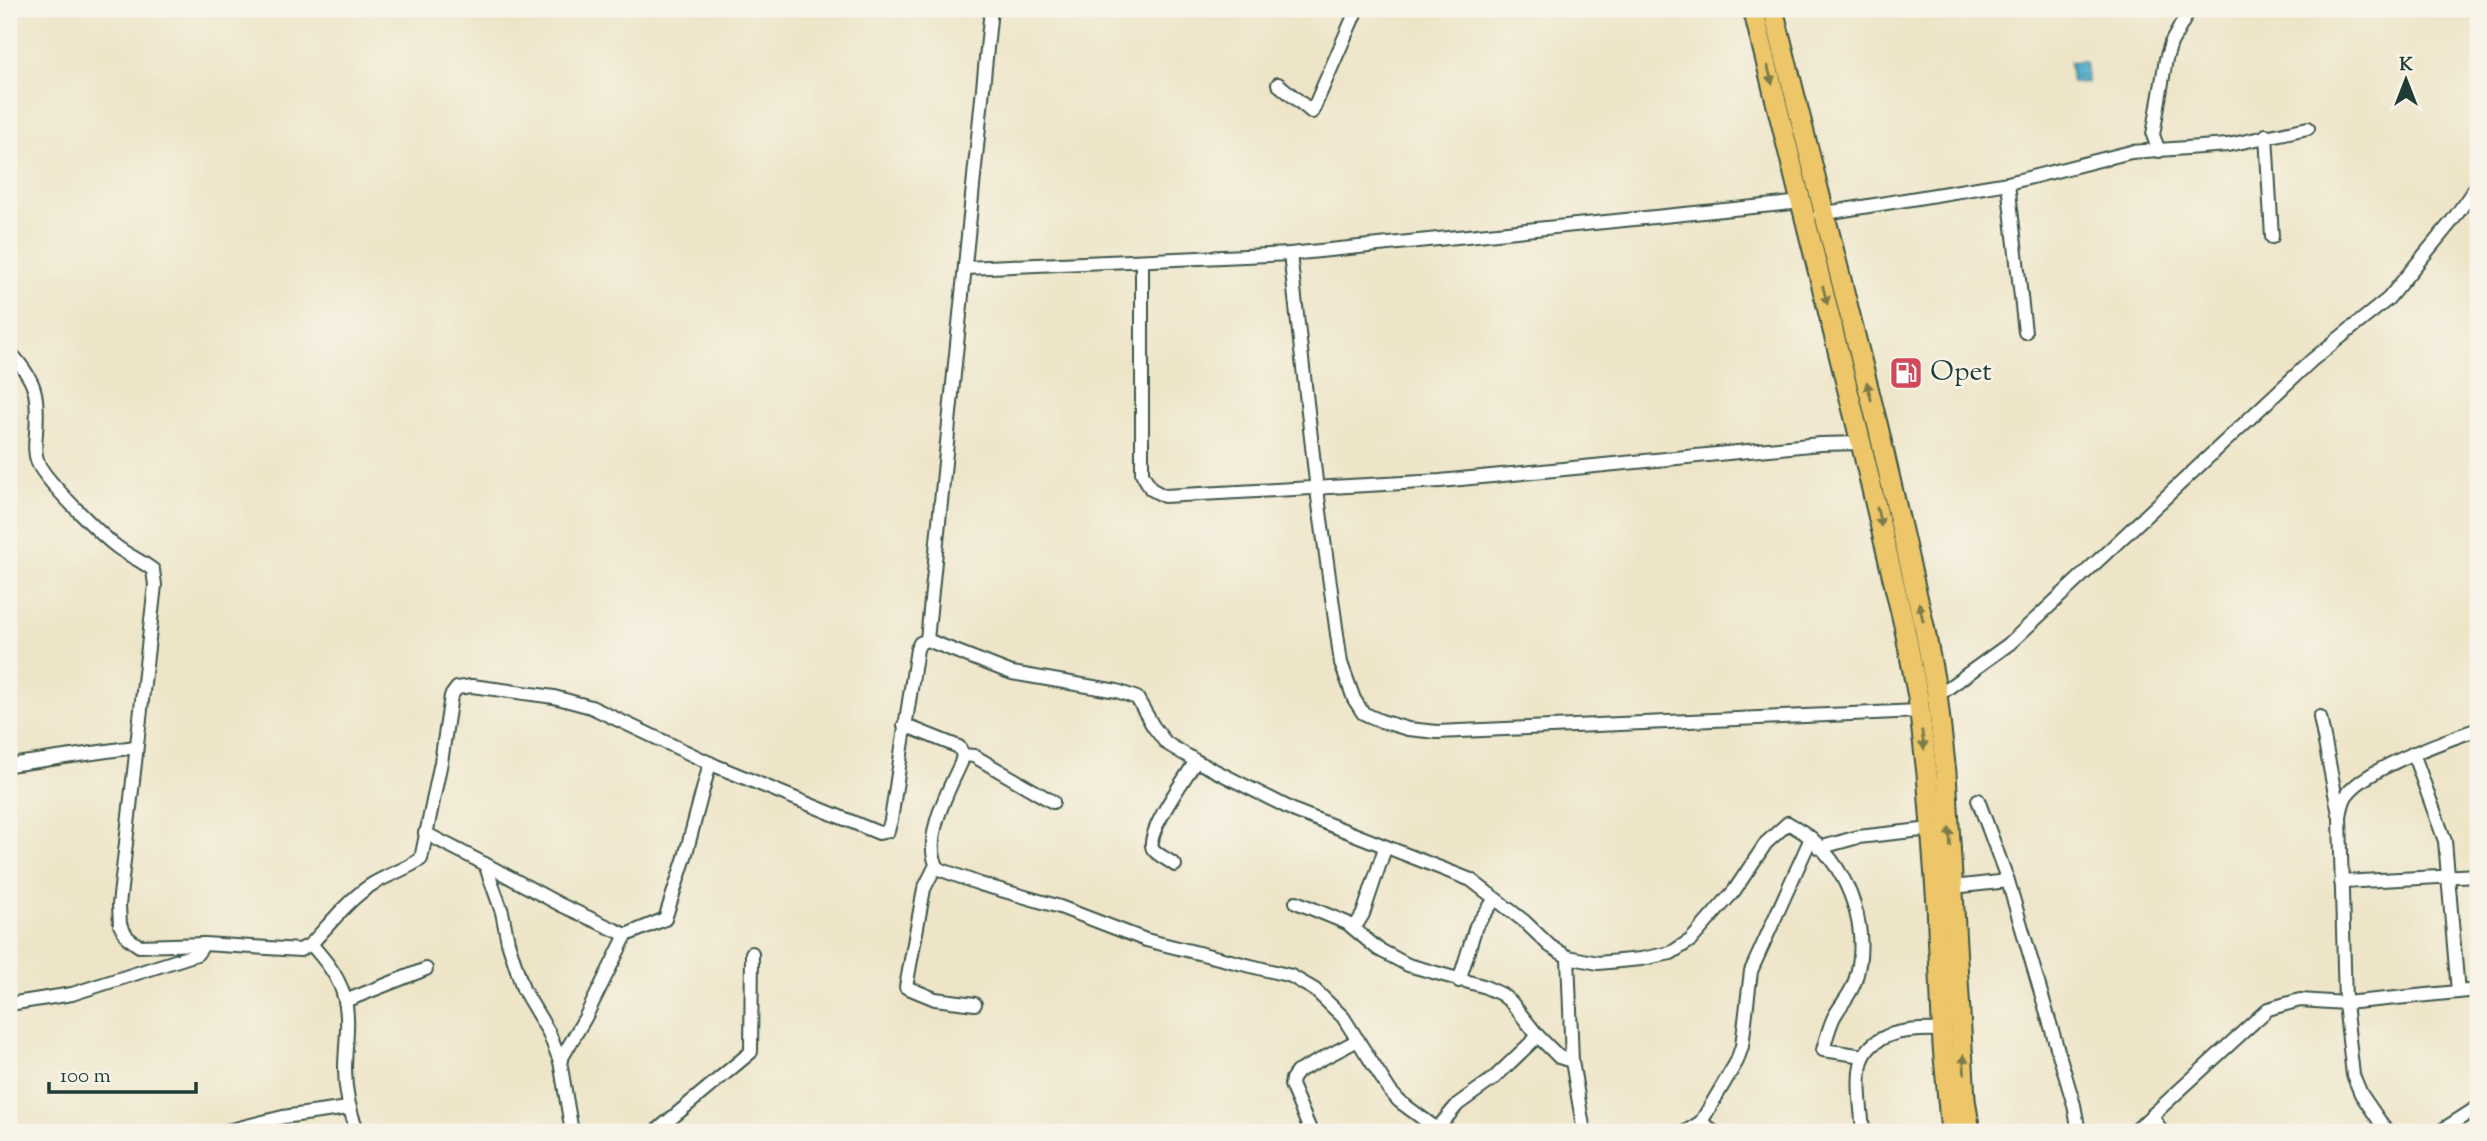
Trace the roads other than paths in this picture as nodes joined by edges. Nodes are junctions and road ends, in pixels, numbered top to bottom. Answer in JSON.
{"nodes":[{"id":1,"x":991,"y":9,"type":"edge"},
{"id":2,"x":1357,"y":9,"type":"edge"},
{"id":3,"x":1753,"y":9,"type":"edge"},
{"id":4,"x":1773,"y":9,"type":"edge"},
{"id":5,"x":2190,"y":9,"type":"edge"},
{"id":6,"x":1278,"y":84,"type":"dead end"},
{"id":7,"x":2308,"y":128,"type":"dead end"},
{"id":8,"x":2266,"y":135,"type":"junction"},
{"id":9,"x":2158,"y":151,"type":"junction"},
{"id":10,"x":2008,"y":183,"type":"junction"},
{"id":11,"x":2478,"y":184,"type":"edge"},
{"id":12,"x":1811,"y":211,"type":"junction"},
{"id":13,"x":2272,"y":237,"type":"dead end"},
{"id":14,"x":1290,"y":254,"type":"junction"},
{"id":15,"x":1142,"y":261,"type":"junction"},
{"id":16,"x":965,"y":268,"type":"junction"},
{"id":17,"x":2025,"y":332,"type":"dead end"},
{"id":18,"x":9,"y":351,"type":"edge"},
{"id":19,"x":1861,"y":443,"type":"junction"},
{"id":20,"x":1317,"y":490,"type":"junction"},
{"id":21,"x":927,"y":640,"type":"junction"},
{"id":22,"x":1937,"y":694,"type":"junction"},
{"id":23,"x":1920,"y":711,"type":"junction"},
{"id":24,"x":2320,"y":717,"type":"dead end"},
{"id":25,"x":904,"y":725,"type":"junction"},
{"id":26,"x":2478,"y":729,"type":"edge"},
{"id":27,"x":135,"y":747,"type":"junction"},
{"id":28,"x":2413,"y":753,"type":"junction"},
{"id":29,"x":963,"y":755,"type":"junction"},
{"id":30,"x":1196,"y":761,"type":"junction"},
{"id":31,"x":710,"y":763,"type":"junction"},
{"id":32,"x":9,"y":765,"type":"edge"},
{"id":33,"x":1978,"y":800,"type":"dead end"},
{"id":34,"x":1053,"y":802,"type":"dead end"},
{"id":35,"x":2340,"y":817,"type":"junction"},
{"id":36,"x":1931,"y":829,"type":"junction"},
{"id":37,"x":425,"y":833,"type":"junction"},
{"id":38,"x":1815,"y":843,"type":"junction"},
{"id":39,"x":1385,"y":848,"type":"junction"},
{"id":40,"x":485,"y":864,"type":"junction"},
{"id":41,"x":936,"y":865,"type":"junction"},
{"id":42,"x":1175,"y":865,"type":"dead end"},
{"id":43,"x":2478,"y":875,"type":"edge"},
{"id":44,"x":2448,"y":877,"type":"junction"},
{"id":45,"x":2008,"y":881,"type":"junction"},
{"id":46,"x":2341,"y":882,"type":"junction"},
{"id":47,"x":1953,"y":887,"type":"junction"},
{"id":48,"x":1495,"y":899,"type":"junction"},
{"id":49,"x":1296,"y":902,"type":"dead end"},
{"id":50,"x":1355,"y":927,"type":"junction"},
{"id":51,"x":626,"y":935,"type":"junction"},
{"id":52,"x":204,"y":944,"type":"junction"},
{"id":53,"x":311,"y":944,"type":"junction"},
{"id":54,"x":752,"y":953,"type":"dead end"},
{"id":55,"x":1568,"y":957,"type":"junction"},
{"id":56,"x":426,"y":969,"type":"dead end"},
{"id":57,"x":1459,"y":981,"type":"junction"},
{"id":58,"x":2478,"y":990,"type":"edge"},
{"id":59,"x":2458,"y":992,"type":"junction"},
{"id":60,"x":345,"y":1001,"type":"junction"},
{"id":61,"x":2345,"y":1003,"type":"junction"},
{"id":62,"x":9,"y":1004,"type":"edge"},
{"id":63,"x":975,"y":1004,"type":"dead end"},
{"id":64,"x":1942,"y":1030,"type":"junction"},
{"id":65,"x":1538,"y":1036,"type":"junction"},
{"id":66,"x":1358,"y":1041,"type":"junction"},
{"id":67,"x":1864,"y":1056,"type":"junction"},
{"id":68,"x":560,"y":1061,"type":"junction"},
{"id":69,"x":1572,"y":1061,"type":"junction"},
{"id":70,"x":2478,"y":1107,"type":"edge"},
{"id":71,"x":348,"y":1108,"type":"junction"},
{"id":72,"x":2152,"y":1115,"type":"junction"},
{"id":73,"x":1701,"y":1122,"type":"junction"},
{"id":74,"x":1439,"y":1131,"type":"edge"},
{"id":75,"x":223,"y":1132,"type":"edge"},
{"id":76,"x":358,"y":1132,"type":"edge"},
{"id":77,"x":572,"y":1132,"type":"edge"},
{"id":78,"x":655,"y":1132,"type":"edge"},
{"id":79,"x":1311,"y":1132,"type":"edge"},
{"id":80,"x":1584,"y":1132,"type":"edge"},
{"id":81,"x":1685,"y":1132,"type":"edge"},
{"id":82,"x":1714,"y":1132,"type":"edge"},
{"id":83,"x":1863,"y":1132,"type":"edge"},
{"id":84,"x":1951,"y":1132,"type":"edge"},
{"id":85,"x":1970,"y":1132,"type":"edge"},
{"id":86,"x":2079,"y":1132,"type":"edge"},
{"id":87,"x":2134,"y":1132,"type":"edge"},
{"id":88,"x":2162,"y":1132,"type":"edge"},
{"id":89,"x":2386,"y":1132,"type":"edge"},
{"id":90,"x":2439,"y":1132,"type":"edge"}],
"edges":[{"from":1,"to":16,"type":"street"},
{"from":2,"to":6,"type":"street"},
{"from":3,"to":12,"type":"main road","one_way":true},
{"from":4,"to":12,"type":"main road"},
{"from":5,"to":9,"type":"street"},
{"from":7,"to":8,"type":"street"},
{"from":8,"to":9,"type":"street"},
{"from":8,"to":13,"type":"street"},
{"from":9,"to":10,"type":"street"},
{"from":10,"to":12,"type":"street"},
{"from":10,"to":17,"type":"street"},
{"from":11,"to":22,"type":"street"},
{"from":12,"to":14,"type":"street"},
{"from":12,"to":19,"type":"main road","one_way":true},
{"from":22,"to":12,"type":"main road","one_way":true},
{"from":14,"to":15,"type":"street"},
{"from":14,"to":20,"type":"street"},
{"from":15,"to":16,"type":"street"},
{"from":15,"to":20,"type":"street"},
{"from":16,"to":21,"type":"street"},
{"from":18,"to":27,"type":"street"},
{"from":19,"to":20,"type":"street"},
{"from":19,"to":23,"type":"main road","one_way":true},
{"from":20,"to":23,"type":"street"},
{"from":21,"to":25,"type":"street"},
{"from":21,"to":30,"type":"street"},
{"from":47,"to":22,"type":"main road","one_way":true},
{"from":23,"to":36,"type":"main road","one_way":true},
{"from":24,"to":35,"type":"street"},
{"from":25,"to":29,"type":"street"},
{"from":25,"to":31,"type":"street"},
{"from":26,"to":28,"type":"street"},
{"from":27,"to":32,"type":"street"},
{"from":27,"to":52,"type":"street"},
{"from":28,"to":35,"type":"street"},
{"from":28,"to":44,"type":"street"},
{"from":29,"to":34,"type":"street"},
{"from":29,"to":41,"type":"street"},
{"from":30,"to":39,"type":"street"},
{"from":30,"to":42,"type":"street"},
{"from":31,"to":37,"type":"street"},
{"from":31,"to":51,"type":"street"},
{"from":33,"to":45,"type":"street"},
{"from":35,"to":46,"type":"street"},
{"from":36,"to":38,"type":"street"},
{"from":36,"to":64,"type":"main road"},
{"from":37,"to":40,"type":"street"},
{"from":37,"to":53,"type":"street"},
{"from":38,"to":55,"type":"street"},
{"from":38,"to":67,"type":"street"},
{"from":38,"to":73,"type":"street"},
{"from":39,"to":48,"type":"street"},
{"from":39,"to":50,"type":"street"},
{"from":40,"to":51,"type":"street"},
{"from":40,"to":68,"type":"street"},
{"from":41,"to":63,"type":"street"},
{"from":41,"to":66,"type":"street"},
{"from":43,"to":44,"type":"street"},
{"from":44,"to":46,"type":"street"},
{"from":44,"to":59,"type":"street"},
{"from":45,"to":47,"type":"street"},
{"from":45,"to":86,"type":"street"},
{"from":46,"to":61,"type":"street"},
{"from":85,"to":47,"type":"main road","one_way":true},
{"from":48,"to":55,"type":"street"},
{"from":48,"to":57,"type":"street"},
{"from":49,"to":50,"type":"street"},
{"from":50,"to":57,"type":"street"},
{"from":51,"to":68,"type":"street"},
{"from":52,"to":53,"type":"street"},
{"from":52,"to":62,"type":"street"},
{"from":53,"to":60,"type":"street"},
{"from":54,"to":78,"type":"street"},
{"from":55,"to":69,"type":"street"},
{"from":56,"to":60,"type":"street"},
{"from":57,"to":65,"type":"street"},
{"from":58,"to":59,"type":"street"},
{"from":59,"to":61,"type":"street"},
{"from":60,"to":71,"type":"street"},
{"from":61,"to":72,"type":"street"},
{"from":61,"to":89,"type":"street"},
{"from":64,"to":67,"type":"street"},
{"from":64,"to":84,"type":"main road"},
{"from":65,"to":69,"type":"street"},
{"from":65,"to":74,"type":"street"},
{"from":66,"to":74,"type":"street"},
{"from":66,"to":79,"type":"street"},
{"from":67,"to":83,"type":"street"},
{"from":68,"to":77,"type":"street"},
{"from":69,"to":80,"type":"street"},
{"from":70,"to":90,"type":"street"},
{"from":71,"to":75,"type":"street"},
{"from":71,"to":76,"type":"street"},
{"from":72,"to":87,"type":"street"},
{"from":72,"to":88,"type":"street"},
{"from":73,"to":81,"type":"street"},
{"from":73,"to":82,"type":"street"}]}
